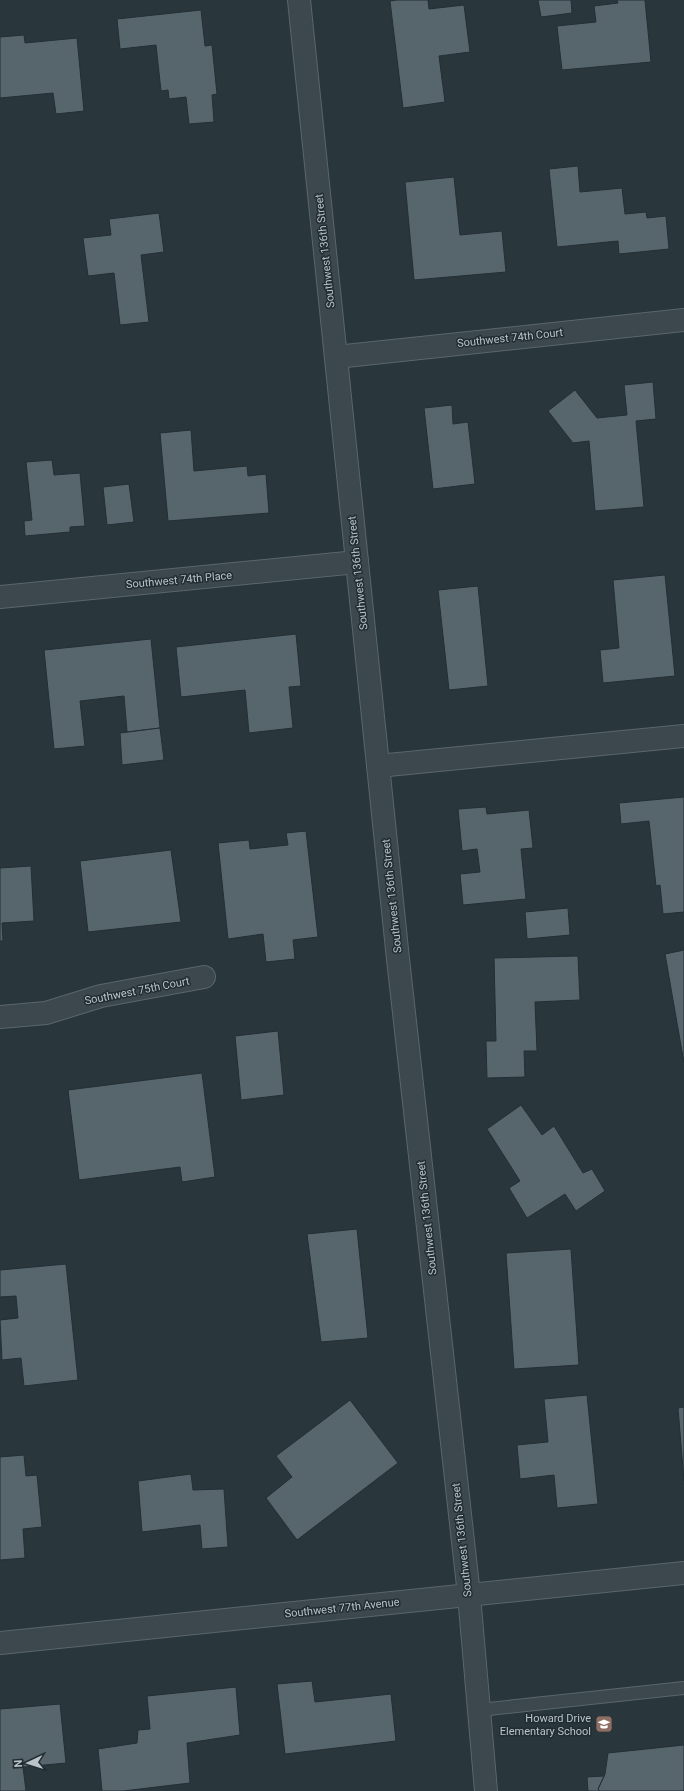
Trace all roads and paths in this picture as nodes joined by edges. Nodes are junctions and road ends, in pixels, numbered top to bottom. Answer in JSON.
{"nodes":[{"id":1,"x":299,"y":0,"type":"edge"},
{"id":2,"x":684,"y":320,"type":"edge"},
{"id":3,"x":336,"y":358,"type":"junction"},
{"id":4,"x":357,"y":562,"type":"junction"},
{"id":5,"x":0,"y":597,"type":"edge"},
{"id":6,"x":684,"y":736,"type":"edge"},
{"id":7,"x":378,"y":766,"type":"junction"},
{"id":8,"x":204,"y":977,"type":"dead end"},
{"id":9,"x":0,"y":1017,"type":"edge"},
{"id":10,"x":684,"y":1573,"type":"edge"},
{"id":11,"x":468,"y":1595,"type":"junction"},
{"id":12,"x":0,"y":1643,"type":"edge"},
{"id":13,"x":684,"y":1688,"type":"edge"},
{"id":14,"x":479,"y":1710,"type":"junction"},
{"id":15,"x":486,"y":1791,"type":"edge"}],
"edges":[{"from":1,"to":3,"type":"street","name":"Southwest 136th Street"},
{"from":2,"to":3,"type":"street","name":"Southwest 74th Court"},
{"from":3,"to":4,"type":"street","name":"Southwest 136th Street"},
{"from":4,"to":5,"type":"street","name":"Southwest 74th Place"},
{"from":4,"to":7,"type":"street","name":"Southwest 136th Street"},
{"from":6,"to":7,"type":"street"},
{"from":7,"to":11,"type":"street","name":"Southwest 136th Street"},
{"from":8,"to":9,"type":"street","name":"Southwest 75th Court"},
{"from":10,"to":11,"type":"street","name":"Southwest 77th Avenue"},
{"from":11,"to":12,"type":"street","name":"Southwest 77th Avenue"},
{"from":11,"to":14,"type":"street","name":"Southwest 136th Street"},
{"from":13,"to":14,"type":"lane"},
{"from":14,"to":15,"type":"street","name":"Southwest 136th Street"}]}
